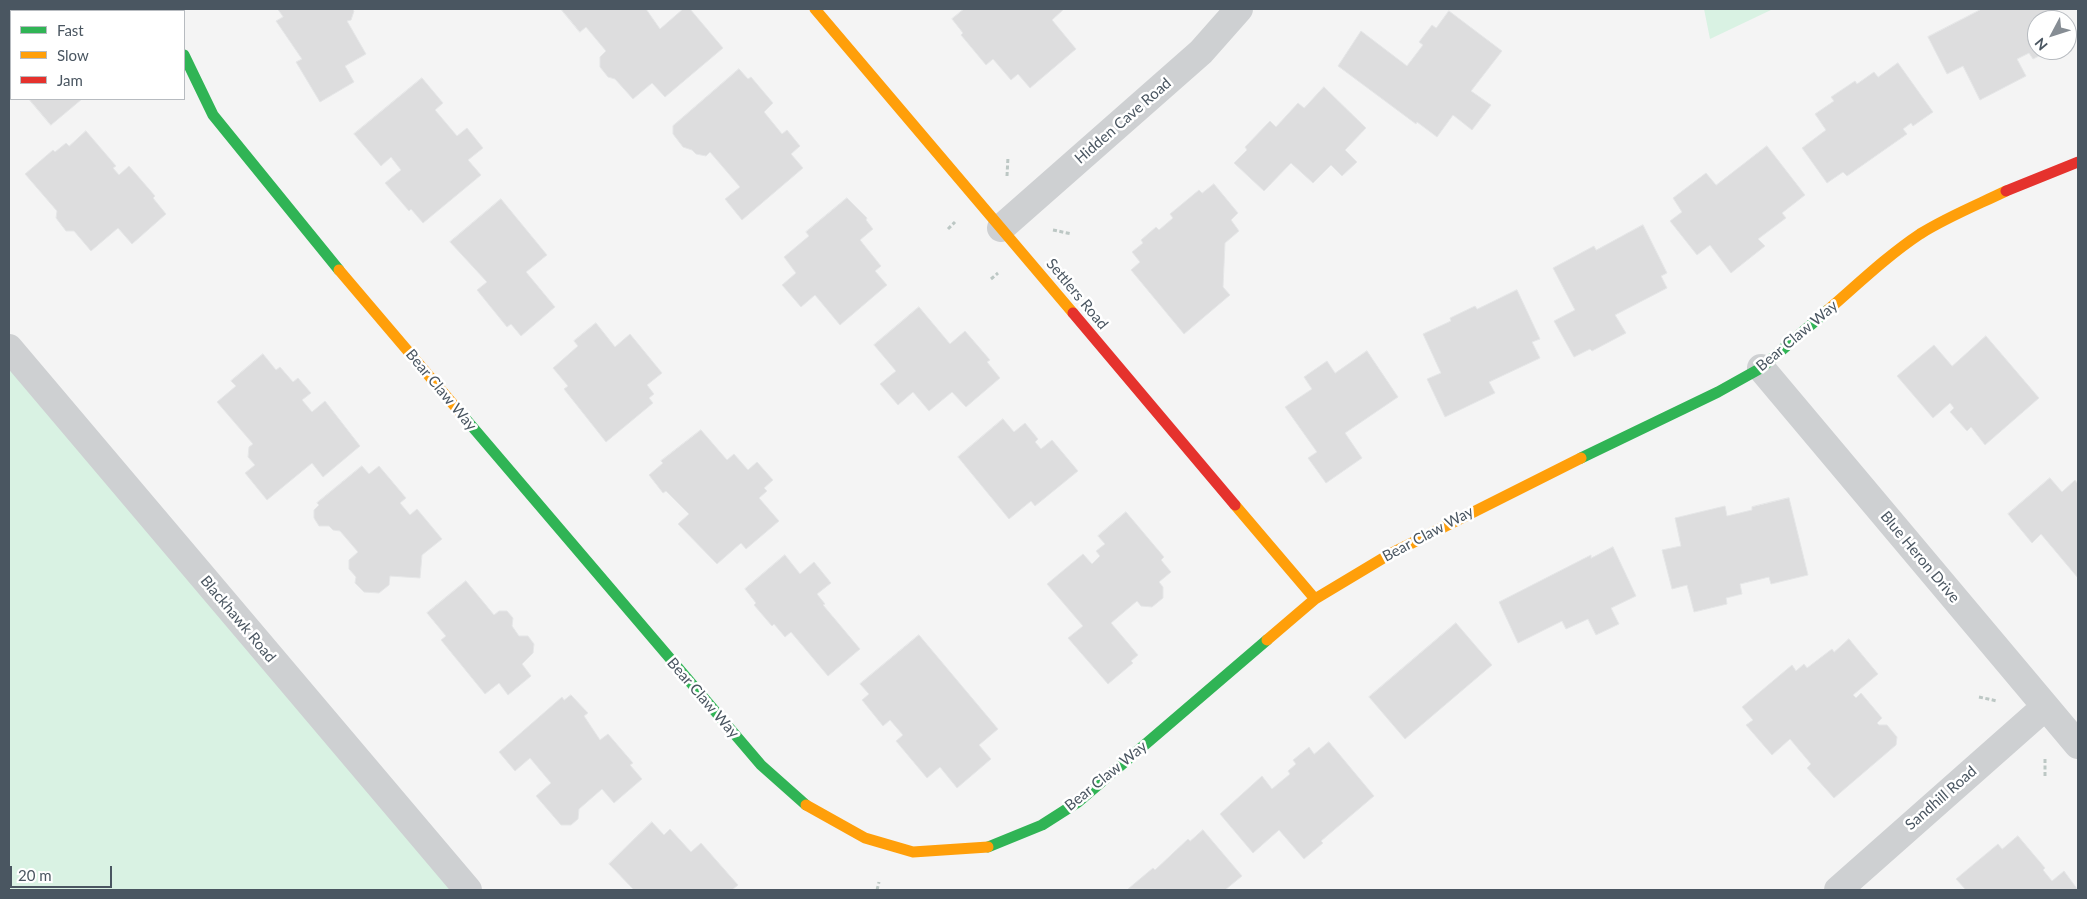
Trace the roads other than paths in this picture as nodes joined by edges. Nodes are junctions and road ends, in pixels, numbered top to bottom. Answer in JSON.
{"nodes":[{"id":1,"x":815,"y":9,"type":"edge"},
{"id":2,"x":1239,"y":9,"type":"edge"},
{"id":3,"x":185,"y":57,"type":"edge"},
{"id":4,"x":2078,"y":162,"type":"edge"},
{"id":5,"x":1001,"y":228,"type":"junction"},
{"id":6,"x":9,"y":348,"type":"edge"},
{"id":7,"x":1762,"y":368,"type":"junction"},
{"id":8,"x":1315,"y":599,"type":"junction"},
{"id":9,"x":2045,"y":707,"type":"junction"},
{"id":10,"x":2078,"y":745,"type":"edge"},
{"id":11,"x":468,"y":890,"type":"edge"},
{"id":12,"x":1838,"y":890,"type":"edge"}],
"edges":[{"from":1,"to":5,"type":"street","name":"Settlers Road"},
{"from":2,"to":5,"type":"street","name":"Hidden Cave Road"},
{"from":3,"to":8,"type":"street","name":"Bear Claw Way"},
{"from":4,"to":7,"type":"street","name":"Bear Claw Way"},
{"from":5,"to":8,"type":"street","name":"Settlers Road"},
{"from":6,"to":11,"type":"street","name":"Blackhawk Road"},
{"from":7,"to":8,"type":"street","name":"Bear Claw Way"},
{"from":7,"to":9,"type":"street","name":"Blue Heron Drive"},
{"from":9,"to":10,"type":"street","name":"Blue Heron Drive"},
{"from":9,"to":12,"type":"street","name":"Sandhill Road"}]}
